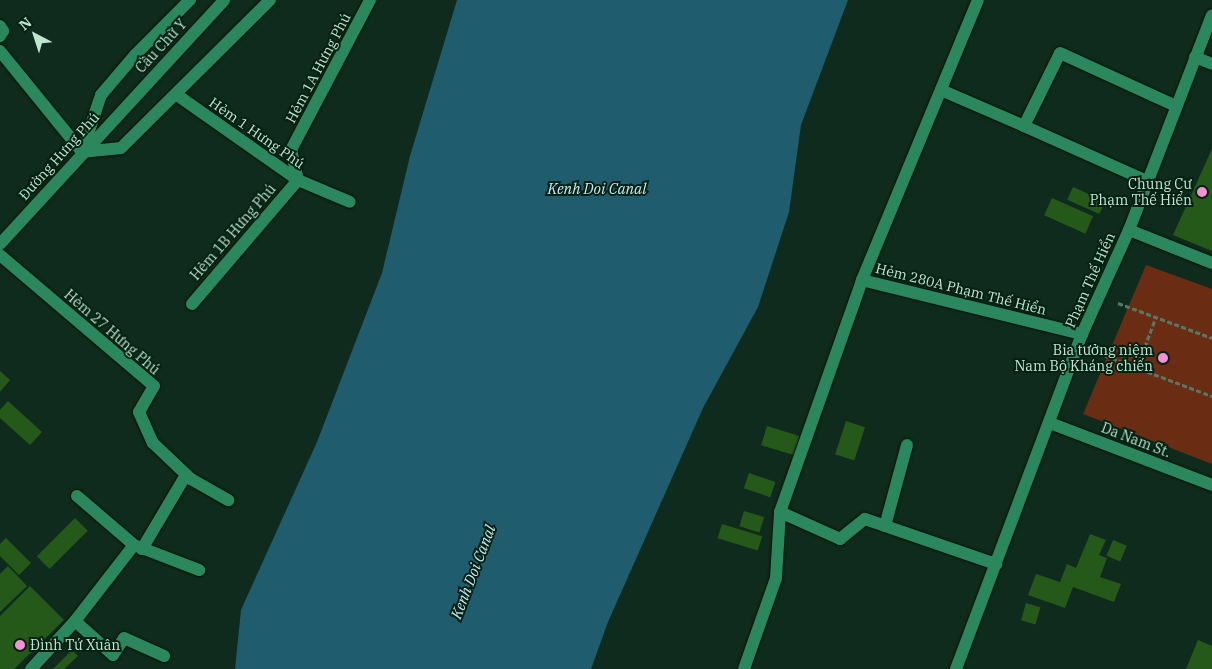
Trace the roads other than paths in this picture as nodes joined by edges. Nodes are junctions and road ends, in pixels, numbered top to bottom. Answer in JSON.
{"nodes":[{"id":1,"x":190,"y":0,"type":"edge"},
{"id":2,"x":224,"y":0,"type":"edge"},
{"id":3,"x":270,"y":0,"type":"edge"},
{"id":4,"x":370,"y":0,"type":"edge"},
{"id":5,"x":978,"y":0,"type":"edge"},
{"id":6,"x":1212,"y":15,"type":"edge"},
{"id":7,"x":0,"y":26,"type":"edge"},
{"id":8,"x":0,"y":36,"type":"edge"},
{"id":9,"x":0,"y":51,"type":"edge"},
{"id":10,"x":1195,"y":57,"type":"junction"},
{"id":11,"x":1212,"y":64,"type":"edge"},
{"id":12,"x":141,"y":90,"type":"joint"},
{"id":13,"x":941,"y":90,"type":"junction"},
{"id":14,"x":177,"y":95,"type":"junction"},
{"id":15,"x":1176,"y":106,"type":"junction"},
{"id":16,"x":1024,"y":126,"type":"junction"},
{"id":17,"x":82,"y":152,"type":"junction"},
{"id":18,"x":298,"y":180,"type":"junction"},
{"id":19,"x":1147,"y":182,"type":"junction"},
{"id":20,"x":350,"y":202,"type":"dead end"},
{"id":21,"x":1129,"y":230,"type":"junction"},
{"id":22,"x":0,"y":244,"type":"edge"},
{"id":23,"x":0,"y":255,"type":"edge"},
{"id":24,"x":1212,"y":263,"type":"edge"},
{"id":25,"x":862,"y":280,"type":"junction"},
{"id":26,"x":192,"y":304,"type":"dead end"},
{"id":27,"x":1080,"y":339,"type":"junction"},
{"id":28,"x":1050,"y":423,"type":"junction"},
{"id":29,"x":907,"y":445,"type":"dead end"},
{"id":30,"x":186,"y":475,"type":"junction"},
{"id":31,"x":1212,"y":484,"type":"edge"},
{"id":32,"x":77,"y":496,"type":"dead end"},
{"id":33,"x":228,"y":500,"type":"dead end"},
{"id":34,"x":780,"y":512,"type":"junction"},
{"id":35,"x":885,"y":526,"type":"junction"},
{"id":36,"x":138,"y":547,"type":"junction"},
{"id":37,"x":996,"y":564,"type":"junction"},
{"id":38,"x":199,"y":570,"type":"dead end"},
{"id":39,"x":76,"y":621,"type":"junction"},
{"id":40,"x":164,"y":656,"type":"dead end"},
{"id":41,"x":31,"y":669,"type":"edge"},
{"id":42,"x":744,"y":669,"type":"edge"},
{"id":43,"x":956,"y":669,"type":"edge"}],
"edges":[{"from":1,"to":17,"type":"main road"},
{"from":2,"to":12,"type":"main road","name":"Cầu Chữ Y"},
{"from":3,"to":14,"type":"main road"},
{"from":4,"to":18,"type":"main road","name":"Hẻm 1A Hưng Phú"},
{"from":5,"to":13,"type":"main road"},
{"from":6,"to":10,"type":"main road","name":"Phạm Thế Hiển"},
{"from":7,"to":8,"type":"main road"},
{"from":9,"to":17,"type":"main road"},
{"from":10,"to":11,"type":"main road"},
{"from":10,"to":15,"type":"main road","name":"Phạm Thế Hiển"},
{"from":12,"to":17,"type":"main road","name":"Đường Hưng Phú"},
{"from":13,"to":16,"type":"main road"},
{"from":13,"to":25,"type":"main road"},
{"from":14,"to":17,"type":"main road"},
{"from":14,"to":18,"type":"main road","name":"Hẻm 1 Hưng Phú"},
{"from":15,"to":16,"type":"main road"},
{"from":15,"to":19,"type":"main road","name":"Phạm Thế Hiển"},
{"from":16,"to":19,"type":"main road"},
{"from":17,"to":22,"type":"main road","name":"Đường Hưng Phú"},
{"from":18,"to":20,"type":"main road","name":"Hẻm 1 Hưng Phú"},
{"from":18,"to":26,"type":"main road","name":"Hẻm 1B Hưng Phú"},
{"from":19,"to":21,"type":"main road","name":"Phạm Thế Hiển"},
{"from":21,"to":24,"type":"main road"},
{"from":21,"to":27,"type":"main road","name":"Phạm Thế Hiển"},
{"from":23,"to":30,"type":"main road","name":"Hẻm 27 Hưng Phú"},
{"from":25,"to":27,"type":"main road","name":"Hẻm 280A Phạm Thế Hiển"},
{"from":25,"to":34,"type":"main road"},
{"from":27,"to":28,"type":"main road","name":"Phạm Thế Hiển"},
{"from":28,"to":31,"type":"main road","name":"Da Nam St."},
{"from":28,"to":37,"type":"main road","name":"Phạm Thế Hiển"},
{"from":29,"to":35,"type":"main road"},
{"from":30,"to":33,"type":"main road","name":"Hẻm 27 Hưng Phú"},
{"from":30,"to":36,"type":"main road"},
{"from":32,"to":36,"type":"main road"},
{"from":34,"to":35,"type":"main road"},
{"from":34,"to":42,"type":"main road"},
{"from":35,"to":37,"type":"main road"},
{"from":36,"to":38,"type":"main road"},
{"from":36,"to":39,"type":"main road"},
{"from":37,"to":43,"type":"main road","name":"Phạm Thế Hiển"},
{"from":39,"to":40,"type":"main road"},
{"from":39,"to":41,"type":"main road"}]}
